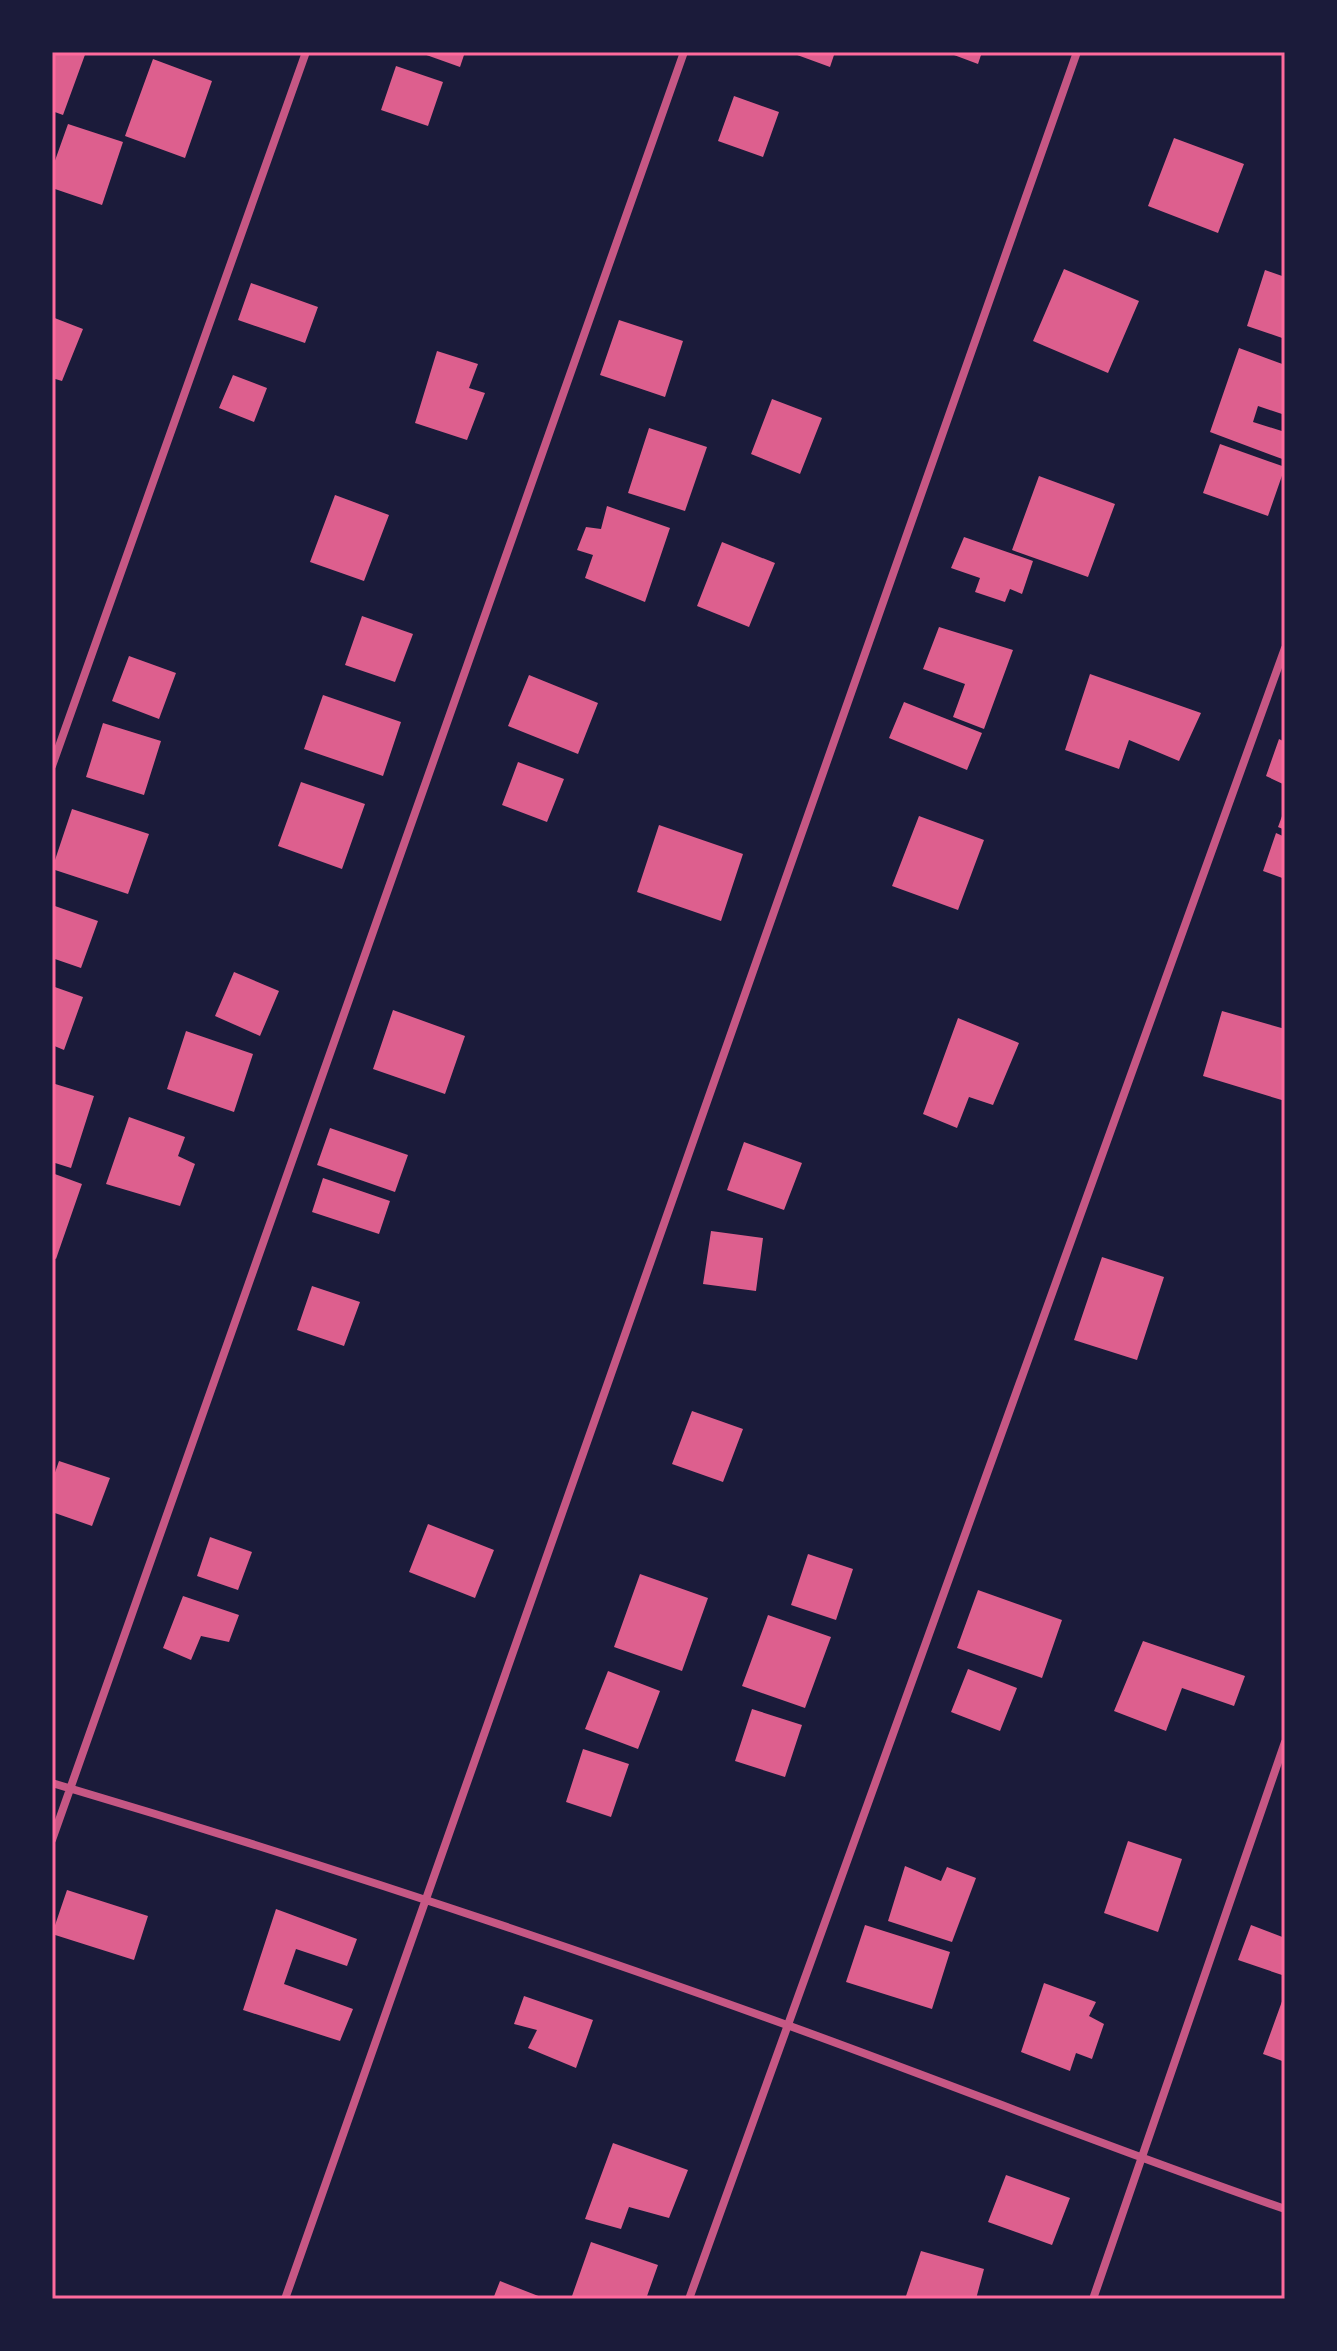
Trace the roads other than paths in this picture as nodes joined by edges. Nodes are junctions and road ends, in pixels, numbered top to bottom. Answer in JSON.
{"nodes":[{"id":1,"x":306,"y":52,"type":"edge"},
{"id":2,"x":684,"y":52,"type":"edge"},
{"id":3,"x":1077,"y":52,"type":"edge"},
{"id":4,"x":1285,"y":648,"type":"edge"},
{"id":5,"x":52,"y":766,"type":"edge"},
{"id":6,"x":1285,"y":1742,"type":"edge"},
{"id":7,"x":52,"y":1783,"type":"edge"},
{"id":8,"x":70,"y":1788,"type":"junction"},
{"id":9,"x":52,"y":1840,"type":"edge"},
{"id":10,"x":426,"y":1898,"type":"junction"},
{"id":11,"x":788,"y":2025,"type":"junction"},
{"id":12,"x":1141,"y":2160,"type":"junction"},
{"id":13,"x":1285,"y":2209,"type":"edge"},
{"id":14,"x":285,"y":2299,"type":"edge"},
{"id":15,"x":689,"y":2299,"type":"edge"},
{"id":16,"x":1093,"y":2299,"type":"edge"}],
"edges":[{"from":1,"to":5,"type":"street"},
{"from":2,"to":8,"type":"street"},
{"from":3,"to":10,"type":"street"},
{"from":4,"to":11,"type":"street"},
{"from":6,"to":12,"type":"street"},
{"from":7,"to":8,"type":"street"},
{"from":8,"to":9,"type":"street"},
{"from":8,"to":10,"type":"street"},
{"from":10,"to":11,"type":"street"},
{"from":10,"to":14,"type":"street"},
{"from":11,"to":12,"type":"street"},
{"from":11,"to":15,"type":"street"},
{"from":12,"to":13,"type":"street"},
{"from":12,"to":16,"type":"street"}]}
